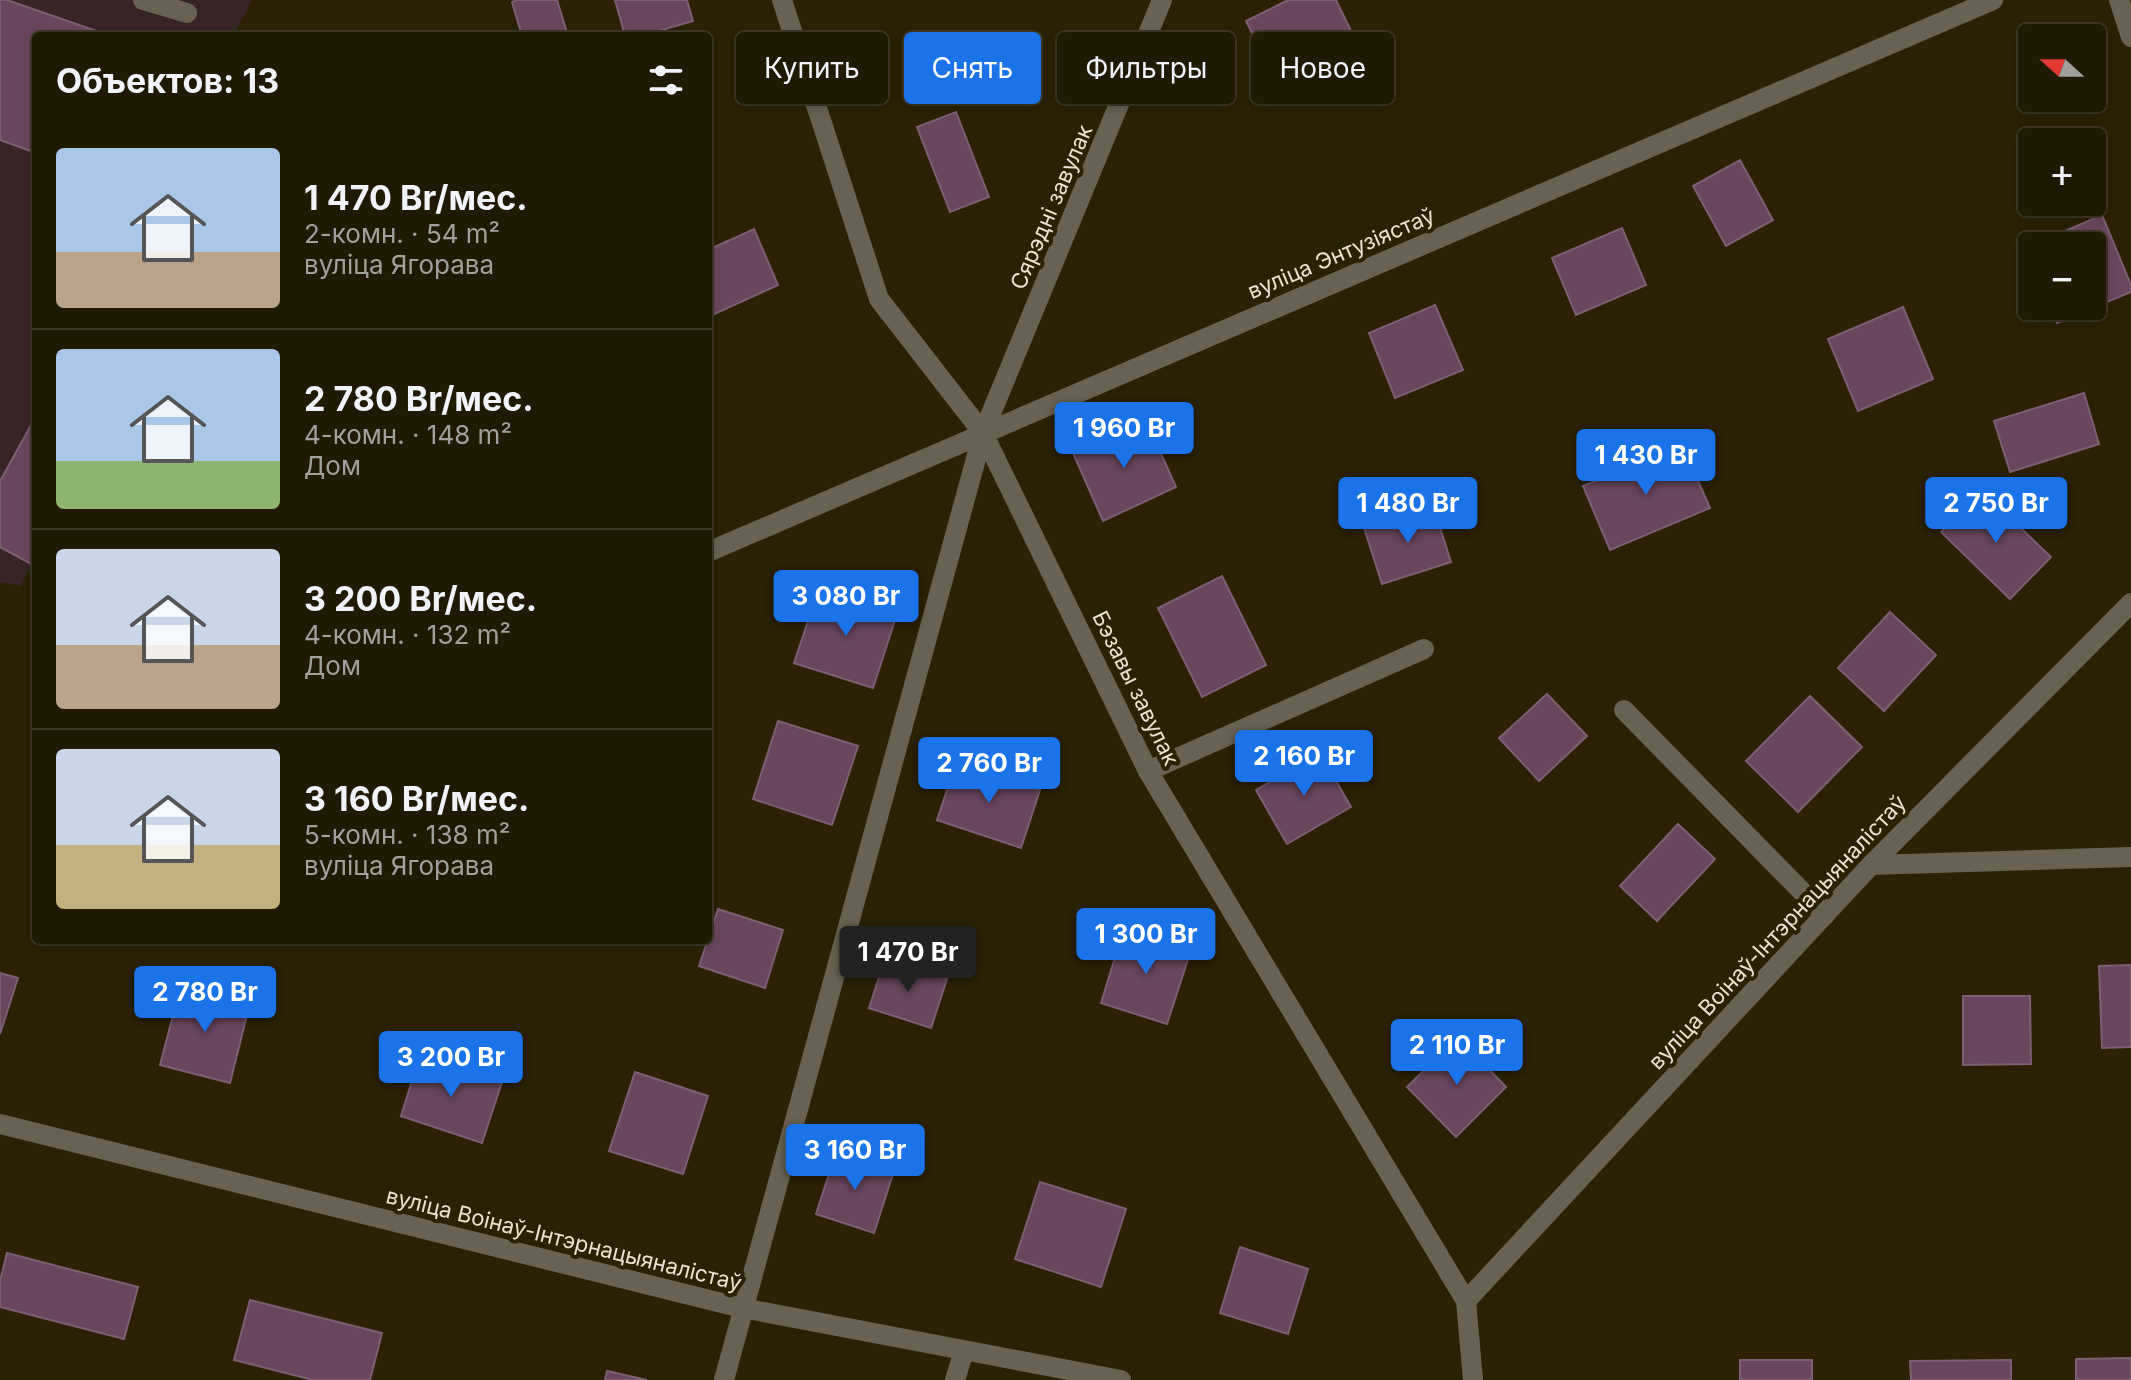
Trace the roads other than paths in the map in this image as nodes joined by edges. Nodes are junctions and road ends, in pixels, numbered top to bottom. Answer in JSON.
{"nodes":[{"id":1,"x":143,"y":0,"type":"edge"},
{"id":2,"x":782,"y":0,"type":"edge"},
{"id":3,"x":1162,"y":0,"type":"edge"},
{"id":4,"x":1993,"y":0,"type":"edge"},
{"id":5,"x":2119,"y":0,"type":"edge"},
{"id":6,"x":187,"y":13,"type":"dead end"},
{"id":7,"x":2131,"y":37,"type":"edge"},
{"id":8,"x":983,"y":433,"type":"junction"},
{"id":9,"x":712,"y":550,"type":"edge"},
{"id":10,"x":2131,"y":603,"type":"edge"},
{"id":11,"x":1424,"y":649,"type":"dead end"},
{"id":12,"x":1624,"y":710,"type":"dead end"},
{"id":13,"x":1148,"y":771,"type":"junction"},
{"id":14,"x":2131,"y":857,"type":"edge"},
{"id":15,"x":1871,"y":865,"type":"junction"},
{"id":16,"x":1825,"y":915,"type":"junction"},
{"id":17,"x":0,"y":1124,"type":"edge"},
{"id":18,"x":1466,"y":1301,"type":"junction"},
{"id":19,"x":742,"y":1308,"type":"junction"},
{"id":20,"x":964,"y":1351,"type":"junction"},
{"id":21,"x":724,"y":1380,"type":"edge"},
{"id":22,"x":955,"y":1380,"type":"edge"},
{"id":23,"x":1121,"y":1380,"type":"edge"},
{"id":24,"x":1473,"y":1380,"type":"edge"}],
"edges":[{"from":1,"to":6,"type":"street"},
{"from":2,"to":8,"type":"street","name":"Бэзавы завулак"},
{"from":3,"to":8,"type":"street","name":"Сярэдні завулак"},
{"from":4,"to":8,"type":"street","name":"вуліца Энтузіястаў"},
{"from":5,"to":7,"type":"street"},
{"from":8,"to":9,"type":"street","name":"вуліца Энтузіястаў"},
{"from":8,"to":13,"type":"street","name":"Бэзавы завулак"},
{"from":8,"to":19,"type":"street","name":"Сярэдні завулак"},
{"from":10,"to":15,"type":"street","name":"вуліца Воінаў-Інтэрнацыяналістаў"},
{"from":11,"to":13,"type":"street"},
{"from":12,"to":16,"type":"street"},
{"from":13,"to":18,"type":"street","name":"Бэзавы завулак"},
{"from":14,"to":15,"type":"street"},
{"from":15,"to":16,"type":"street","name":"вуліца Воінаў-Інтэрнацыяналістаў"},
{"from":16,"to":18,"type":"street","name":"вуліца Воінаў-Інтэрнацыяналістаў"},
{"from":17,"to":19,"type":"street","name":"вуліца Воінаў-Інтэрнацыяналістаў"},
{"from":18,"to":24,"type":"street","name":"Бэзавы завулак"},
{"from":19,"to":20,"type":"street","name":"вуліца Воінаў-Інтэрнацыяналістаў"},
{"from":19,"to":21,"type":"street","name":"Сярэдні завулак"},
{"from":20,"to":22,"type":"street"},
{"from":20,"to":23,"type":"street","name":"вуліца Воінаў-Інтэрнацыяналістаў"}]}
